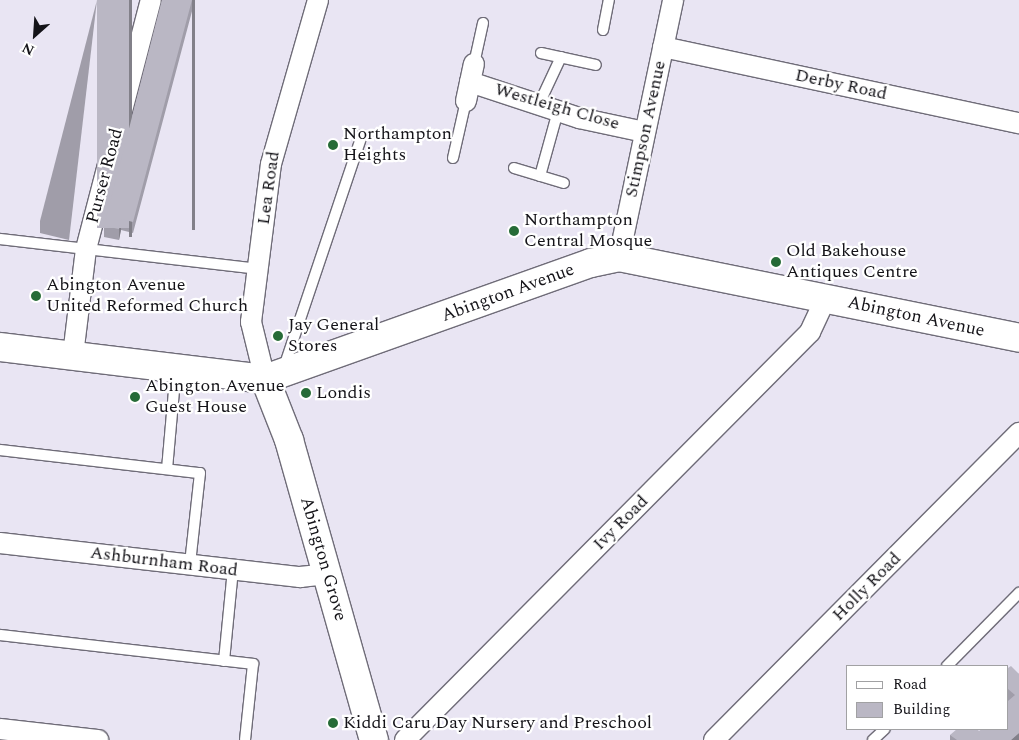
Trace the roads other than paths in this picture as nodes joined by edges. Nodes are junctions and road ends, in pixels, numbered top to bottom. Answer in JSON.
{"nodes":[{"id":1,"x":151,"y":0,"type":"edge"},
{"id":2,"x":318,"y":0,"type":"edge"},
{"id":3,"x":609,"y":0,"type":"edge"},
{"id":4,"x":673,"y":0,"type":"edge"},
{"id":5,"x":483,"y":23,"type":"dead end"},
{"id":6,"x":603,"y":30,"type":"dead end"},
{"id":7,"x":663,"y":47,"type":"junction"},
{"id":8,"x":541,"y":53,"type":"dead end"},
{"id":9,"x":561,"y":57,"type":"junction"},
{"id":10,"x":596,"y":64,"type":"dead end"},
{"id":11,"x":470,"y":82,"type":"junction"},
{"id":12,"x":538,"y":104,"type":"junction"},
{"id":13,"x":558,"y":111,"type":"junction"},
{"id":14,"x":1019,"y":123,"type":"edge"},
{"id":15,"x":645,"y":132,"type":"junction"},
{"id":16,"x":362,"y":135,"type":"dead end"},
{"id":17,"x":453,"y":158,"type":"dead end"},
{"id":18,"x":514,"y":168,"type":"dead end"},
{"id":19,"x":540,"y":176,"type":"junction"},
{"id":20,"x":564,"y":183,"type":"dead end"},
{"id":21,"x":0,"y":240,"type":"edge"},
{"id":22,"x":86,"y":249,"type":"junction"},
{"id":23,"x":619,"y":258,"type":"junction"},
{"id":24,"x":258,"y":269,"type":"junction"},
{"id":25,"x":826,"y":298,"type":"junction"},
{"id":26,"x":1019,"y":338,"type":"edge"},
{"id":27,"x":0,"y":347,"type":"edge"},
{"id":28,"x":73,"y":355,"type":"junction"},
{"id":29,"x":176,"y":368,"type":"junction"},
{"id":30,"x":273,"y":378,"type":"junction"},
{"id":31,"x":1019,"y":433,"type":"edge"},
{"id":32,"x":0,"y":450,"type":"edge"},
{"id":33,"x":167,"y":469,"type":"junction"},
{"id":34,"x":0,"y":543,"type":"edge"},
{"id":35,"x":190,"y":564,"type":"junction"},
{"id":36,"x":233,"y":570,"type":"junction"},
{"id":37,"x":327,"y":574,"type":"junction"},
{"id":38,"x":1019,"y":593,"type":"edge"},
{"id":39,"x":0,"y":635,"type":"edge"},
{"id":40,"x":224,"y":661,"type":"junction"},
{"id":41,"x":947,"y":665,"type":"edge"},
{"id":42,"x":0,"y":729,"type":"edge"},
{"id":43,"x":884,"y":730,"type":"edge"},
{"id":44,"x":98,"y":740,"type":"edge"},
{"id":45,"x":245,"y":740,"type":"edge"},
{"id":46,"x":374,"y":740,"type":"edge"},
{"id":47,"x":405,"y":740,"type":"edge"},
{"id":48,"x":714,"y":740,"type":"edge"},
{"id":49,"x":874,"y":740,"type":"edge"}],
"edges":[{"from":1,"to":22,"type":"street","name":"Purser Road"},
{"from":2,"to":24,"type":"street","name":"Lea Road"},
{"from":3,"to":6,"type":"lane"},
{"from":4,"to":7,"type":"street","name":"Stimpson Avenue"},
{"from":5,"to":11,"type":"lane"},
{"from":7,"to":14,"type":"street","name":"Derby Road"},
{"from":7,"to":15,"type":"street","name":"Stimpson Avenue"},
{"from":8,"to":9,"type":"lane"},
{"from":9,"to":10,"type":"lane"},
{"from":9,"to":12,"type":"lane"},
{"from":11,"to":12,"type":"street","name":"Westleigh Close"},
{"from":11,"to":17,"type":"lane"},
{"from":12,"to":13,"type":"street","name":"Westleigh Close"},
{"from":13,"to":15,"type":"street","name":"Westleigh Close"},
{"from":13,"to":19,"type":"lane"},
{"from":15,"to":23,"type":"street","name":"Stimpson Avenue"},
{"from":16,"to":30,"type":"lane"},
{"from":18,"to":19,"type":"lane"},
{"from":19,"to":20,"type":"lane"},
{"from":21,"to":22,"type":"lane"},
{"from":22,"to":24,"type":"lane"},
{"from":22,"to":28,"type":"street","name":"Purser Road"},
{"from":23,"to":25,"type":"main road","name":"Abington Avenue"},
{"from":23,"to":30,"type":"main road","name":"Abington Avenue"},
{"from":24,"to":30,"type":"street","name":"Lea Road"},
{"from":25,"to":26,"type":"main road","name":"Abington Avenue"},
{"from":25,"to":47,"type":"street","name":"Ivy Road"},
{"from":27,"to":28,"type":"main road","name":"Abington Avenue"},
{"from":28,"to":29,"type":"main road","name":"Abington Avenue"},
{"from":29,"to":30,"type":"main road","name":"Abington Avenue"},
{"from":29,"to":33,"type":"lane"},
{"from":30,"to":37,"type":"main road","name":"Abington Grove"},
{"from":31,"to":48,"type":"street","name":"Holly Road"},
{"from":32,"to":33,"type":"lane"},
{"from":33,"to":35,"type":"lane"},
{"from":34,"to":35,"type":"street","name":"Ashburnham Road"},
{"from":35,"to":36,"type":"street","name":"Ashburnham Road"},
{"from":36,"to":37,"type":"street","name":"Ashburnham Road"},
{"from":36,"to":40,"type":"lane"},
{"from":37,"to":46,"type":"main road","name":"Abington Grove"},
{"from":38,"to":41,"type":"lane"},
{"from":39,"to":40,"type":"lane"},
{"from":40,"to":45,"type":"lane"},
{"from":42,"to":44,"type":"street"},
{"from":43,"to":49,"type":"lane"}]}
